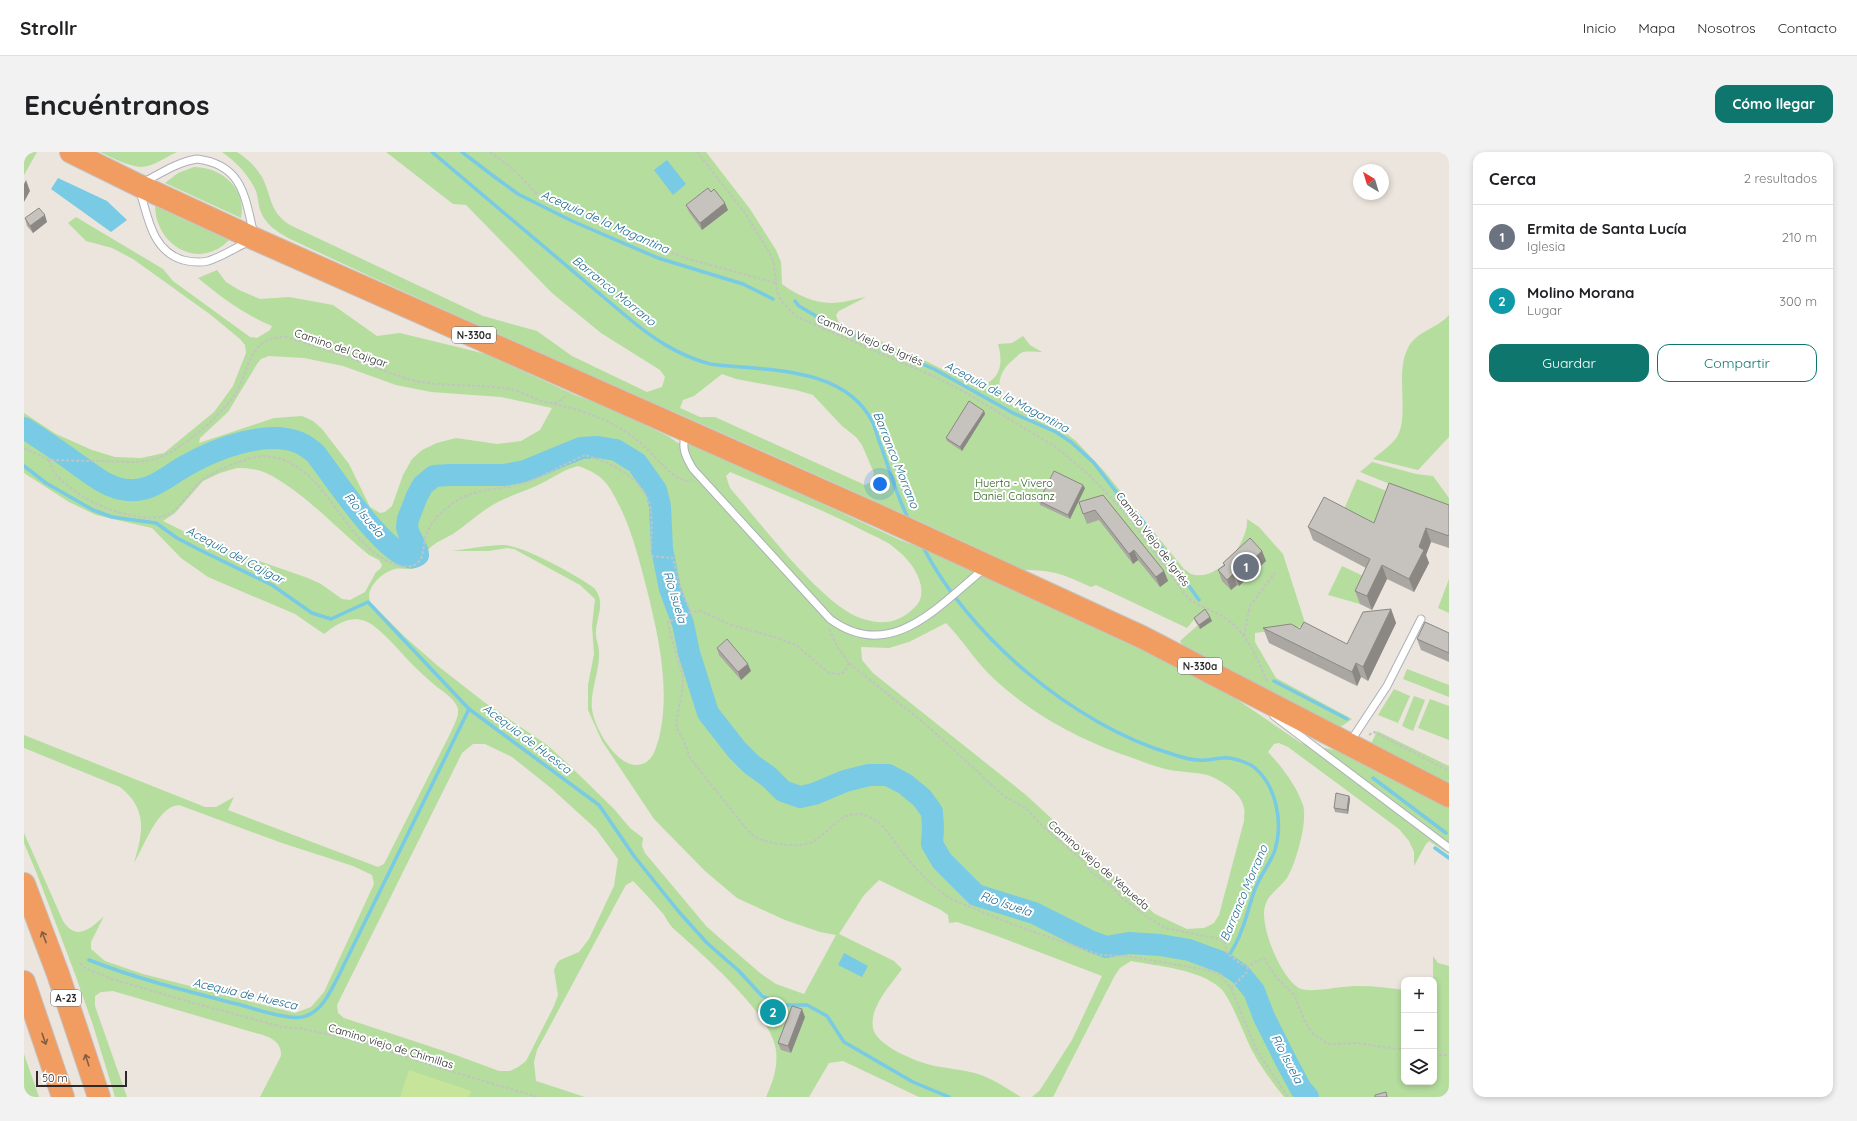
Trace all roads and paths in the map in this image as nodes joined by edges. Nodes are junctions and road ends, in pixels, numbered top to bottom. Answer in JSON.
{"nodes":[{"id":1,"x":70,"y":152,"type":"edge"},
{"id":2,"x":490,"y":152,"type":"edge"},
{"id":3,"x":697,"y":152,"type":"edge"},
{"id":4,"x":138,"y":185,"type":"junction"},
{"id":5,"x":255,"y":239,"type":"junction"},
{"id":6,"x":776,"y":283,"type":"junction"},
{"id":7,"x":578,"y":381,"type":"junction"},
{"id":8,"x":553,"y":404,"type":"junction"},
{"id":9,"x":686,"y":430,"type":"junction"},
{"id":10,"x":24,"y":448,"type":"edge"},
{"id":11,"x":49,"y":460,"type":"junction"},
{"id":12,"x":699,"y":476,"type":"junction"},
{"id":13,"x":988,"y":565,"type":"junction"},
{"id":14,"x":1275,"y":573,"type":"dead end"},
{"id":15,"x":691,"y":612,"type":"junction"},
{"id":16,"x":830,"y":618,"type":"junction"},
{"id":17,"x":1421,"y":619,"type":"dead end"},
{"id":18,"x":1244,"y":636,"type":"junction"},
{"id":19,"x":849,"y":663,"type":"junction"},
{"id":20,"x":1240,"y":687,"type":"junction"},
{"id":21,"x":1276,"y":706,"type":"junction"},
{"id":22,"x":1352,"y":737,"type":"junction"},
{"id":23,"x":1449,"y":771,"type":"edge"},
{"id":24,"x":1449,"y":796,"type":"edge"},
{"id":25,"x":1449,"y":848,"type":"edge"},
{"id":26,"x":24,"y":884,"type":"edge"},
{"id":27,"x":80,"y":963,"type":"dead end"},
{"id":28,"x":1248,"y":966,"type":"junction"},
{"id":29,"x":24,"y":982,"type":"edge"},
{"id":30,"x":1231,"y":988,"type":"junction"},
{"id":31,"x":1401,"y":1050,"type":"edge"},
{"id":32,"x":1437,"y":1055,"type":"edge"},
{"id":33,"x":1449,"y":1055,"type":"edge"},
{"id":34,"x":63,"y":1097,"type":"edge"},
{"id":35,"x":99,"y":1097,"type":"edge"},
{"id":36,"x":538,"y":1097,"type":"edge"},
{"id":37,"x":1288,"y":1097,"type":"edge"}],
"edges":[{"from":1,"to":4,"type":"highway","number":"N-330a"},
{"from":2,"to":6,"type":"path"},
{"from":3,"to":6,"type":"path","name":"Camino Viejo de Igriés"},
{"from":4,"to":5,"type":"highway","number":"N-330a"},
{"from":4,"to":5,"type":"lane"},
{"from":4,"to":5,"type":"lane"},
{"from":5,"to":7,"type":"highway","number":"N-330a"},
{"from":6,"to":18,"type":"path","name":"Camino Viejo de Igriés"},
{"from":7,"to":8,"type":"path"},
{"from":7,"to":9,"type":"highway","number":"N-330a"},
{"from":8,"to":11,"type":"path","name":"Camino del Cajigar"},
{"from":8,"to":12,"type":"path"},
{"from":9,"to":12,"type":"lane"},
{"from":9,"to":13,"type":"highway","number":"N-330a"},
{"from":10,"to":11,"type":"path","name":"Camino del Cajigar"},
{"from":11,"to":15,"type":"path"},
{"from":12,"to":16,"type":"lane"},
{"from":13,"to":16,"type":"lane"},
{"from":13,"to":20,"type":"highway","number":"N-330a"},
{"from":14,"to":18,"type":"path"},
{"from":15,"to":19,"type":"path"},
{"from":15,"to":30,"type":"path"},
{"from":16,"to":19,"type":"path","name":"Camino viejo de Yéqueda"},
{"from":17,"to":22,"type":"lane"},
{"from":18,"to":21,"type":"path","name":"Camino Viejo de Igriés"},
{"from":19,"to":28,"type":"path","name":"Camino viejo de Yéqueda"},
{"from":20,"to":21,"type":"highway","number":"N-330a"},
{"from":20,"to":25,"type":"lane"},
{"from":21,"to":22,"type":"highway","number":"N-330a"},
{"from":22,"to":23,"type":"path"},
{"from":22,"to":24,"type":"highway","number":"N-330a"},
{"from":35,"to":26,"type":"highway","number":"A-23","one_way":true},
{"from":27,"to":36,"type":"path","name":"Camino viejo de Chimillas"},
{"from":28,"to":30,"type":"path"},
{"from":28,"to":31,"type":"path"},
{"from":29,"to":34,"type":"highway","one_way":true},
{"from":30,"to":37,"type":"path"},
{"from":32,"to":33,"type":"path"}]}
